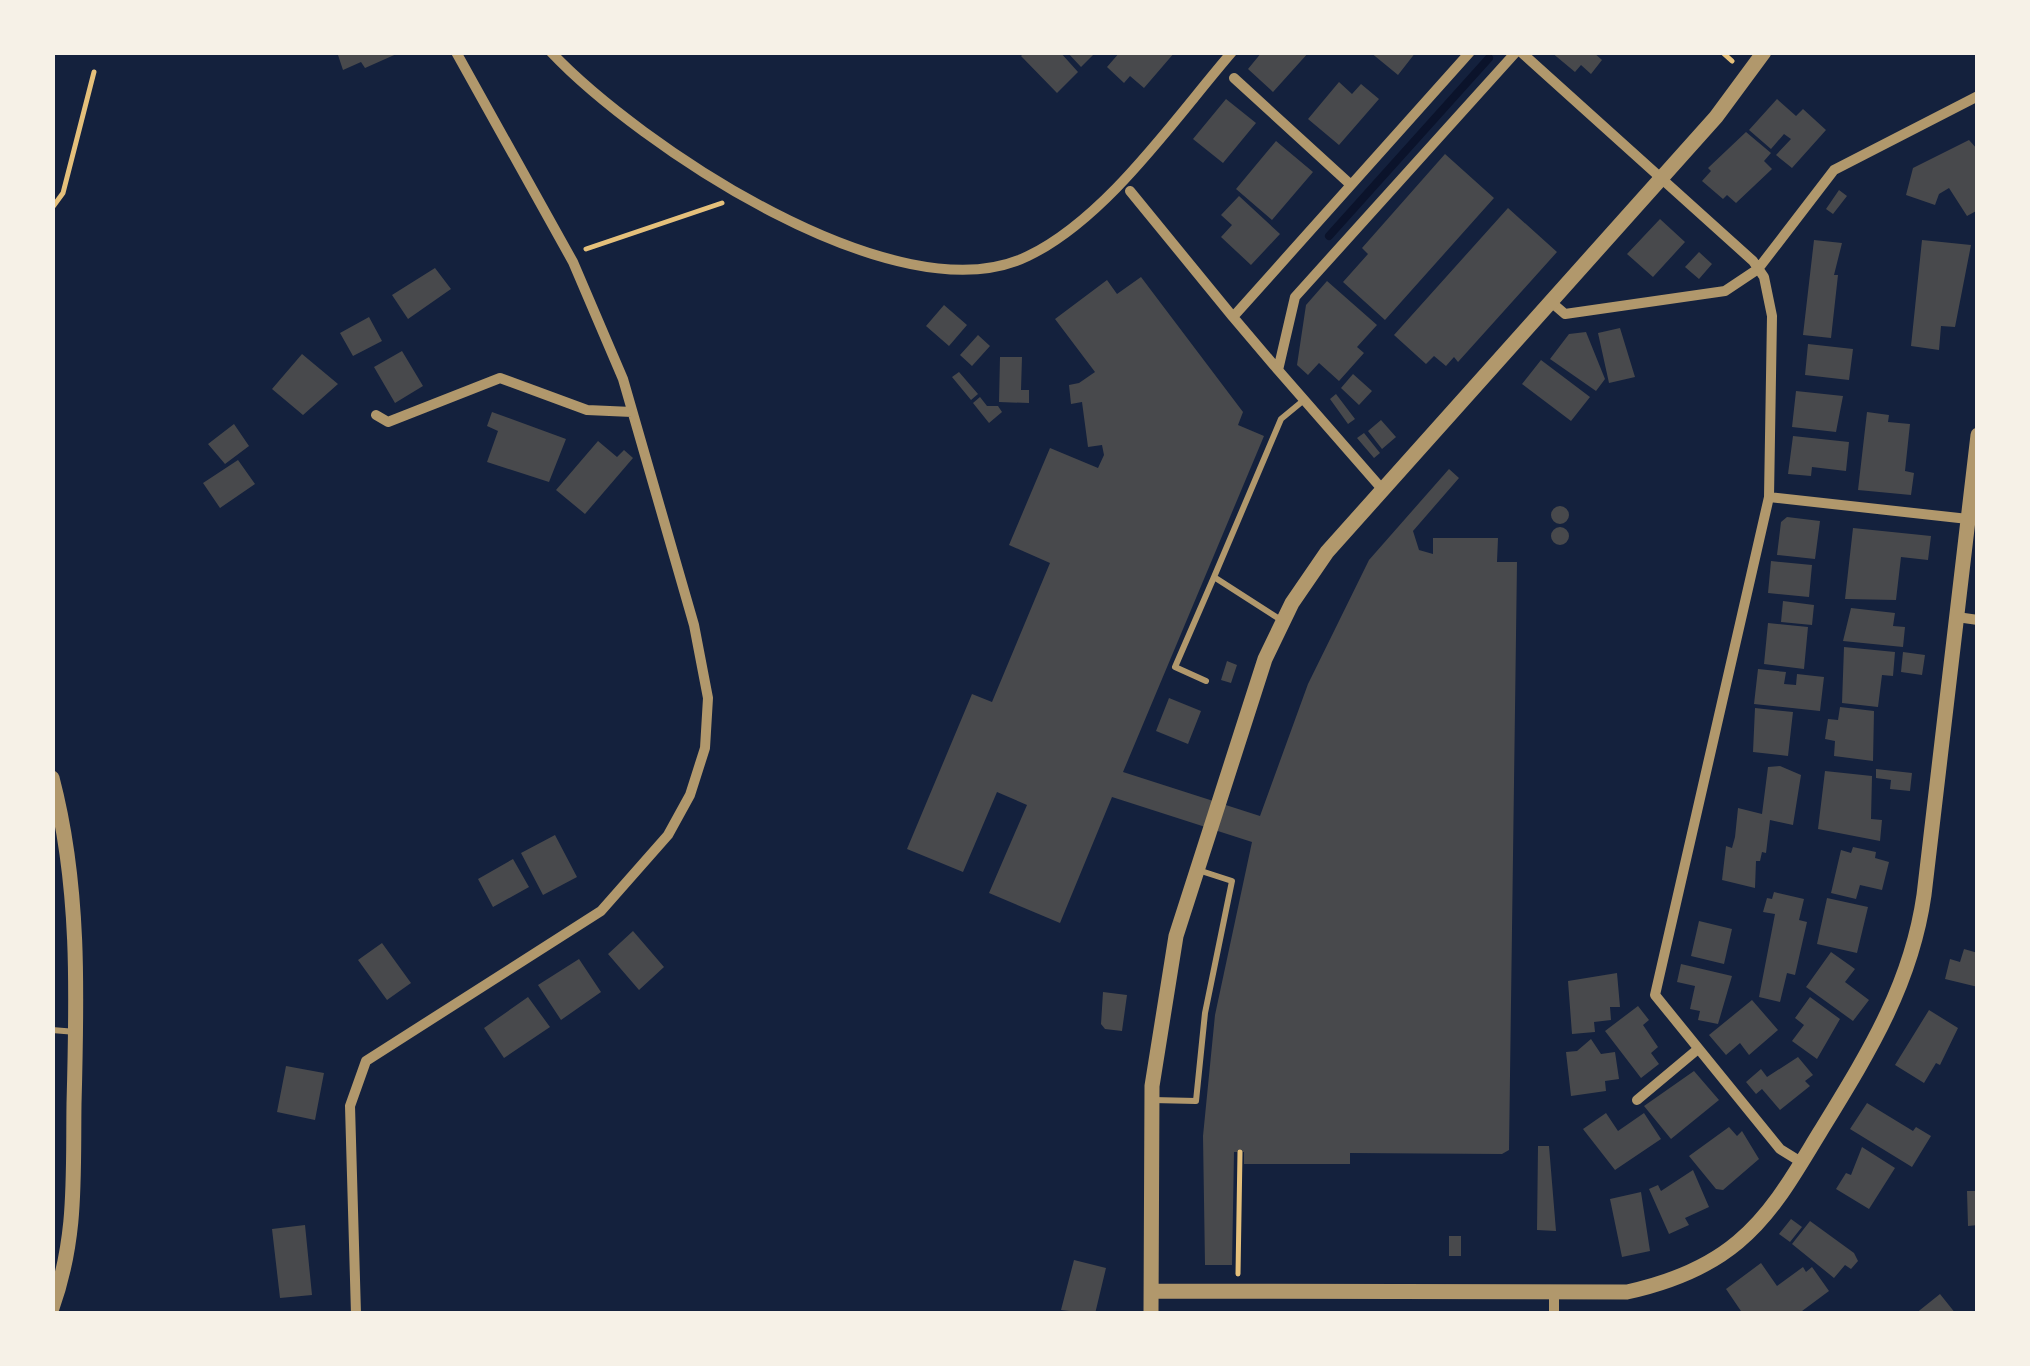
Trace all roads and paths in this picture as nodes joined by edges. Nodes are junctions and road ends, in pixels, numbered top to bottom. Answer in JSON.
{"nodes":[{"id":1,"x":456,"y":52,"type":"edge"},
{"id":2,"x":551,"y":52,"type":"edge"},
{"id":3,"x":1232,"y":52,"type":"edge"},
{"id":4,"x":1470,"y":52,"type":"edge"},
{"id":5,"x":1518,"y":52,"type":"edge"},
{"id":6,"x":1722,"y":52,"type":"edge"},
{"id":7,"x":1764,"y":52,"type":"edge"},
{"id":8,"x":1734,"y":62,"type":"dead end"},
{"id":9,"x":94,"y":72,"type":"dead end"},
{"id":10,"x":1234,"y":78,"type":"dead end"},
{"id":11,"x":1978,"y":96,"type":"edge"},
{"id":12,"x":1660,"y":180,"type":"junction"},
{"id":13,"x":1351,"y":185,"type":"junction"},
{"id":14,"x":1130,"y":190,"type":"dead end"},
{"id":15,"x":744,"y":196,"type":"junction"},
{"id":16,"x":52,"y":208,"type":"edge"},
{"id":17,"x":569,"y":255,"type":"junction"},
{"id":18,"x":1758,"y":269,"type":"junction"},
{"id":19,"x":1550,"y":302,"type":"junction"},
{"id":20,"x":1234,"y":318,"type":"junction"},
{"id":21,"x":1278,"y":370,"type":"junction"},
{"id":22,"x":1304,"y":400,"type":"junction"},
{"id":23,"x":632,"y":412,"type":"junction"},
{"id":24,"x":376,"y":415,"type":"dead end"},
{"id":25,"x":1978,"y":435,"type":"edge"},
{"id":26,"x":1382,"y":489,"type":"junction"},
{"id":27,"x":1769,"y":497,"type":"junction"},
{"id":28,"x":1968,"y":519,"type":"junction"},
{"id":29,"x":1214,"y":577,"type":"junction"},
{"id":30,"x":1956,"y":617,"type":"junction"},
{"id":31,"x":1978,"y":620,"type":"edge"},
{"id":32,"x":1282,"y":621,"type":"junction"},
{"id":33,"x":1206,"y":681,"type":"dead end"},
{"id":34,"x":52,"y":778,"type":"edge"},
{"id":35,"x":1196,"y":870,"type":"junction"},
{"id":36,"x":52,"y":1030,"type":"edge"},
{"id":37,"x":76,"y":1032,"type":"junction"},
{"id":38,"x":1698,"y":1050,"type":"junction"},
{"id":39,"x":1152,"y":1100,"type":"junction"},
{"id":40,"x":1637,"y":1100,"type":"dead end"},
{"id":41,"x":1240,"y":1152,"type":"dead end"},
{"id":42,"x":1801,"y":1162,"type":"junction"},
{"id":43,"x":1152,"y":1291,"type":"junction"},
{"id":44,"x":1238,"y":1292,"type":"junction"},
{"id":45,"x":1554,"y":1294,"type":"junction"},
{"id":46,"x":52,"y":1308,"type":"edge"},
{"id":47,"x":356,"y":1314,"type":"edge"},
{"id":48,"x":1151,"y":1314,"type":"edge"},
{"id":49,"x":1554,"y":1314,"type":"edge"}],
"edges":[{"from":1,"to":17,"type":"street"},
{"from":2,"to":15,"type":"street"},
{"from":3,"to":15,"type":"street"},
{"from":4,"to":13,"type":"street"},
{"from":5,"to":12,"type":"street"},
{"from":5,"to":21,"type":"street"},
{"from":6,"to":8,"type":"path"},
{"from":7,"to":12,"type":"street"},
{"from":9,"to":16,"type":"path"},
{"from":10,"to":13,"type":"street"},
{"from":11,"to":18,"type":"street"},
{"from":12,"to":18,"type":"street"},
{"from":12,"to":19,"type":"street"},
{"from":13,"to":20,"type":"street"},
{"from":14,"to":20,"type":"street"},
{"from":15,"to":17,"type":"path"},
{"from":17,"to":23,"type":"street"},
{"from":18,"to":19,"type":"street"},
{"from":18,"to":27,"type":"street"},
{"from":19,"to":26,"type":"street"},
{"from":20,"to":21,"type":"street"},
{"from":21,"to":22,"type":"street"},
{"from":22,"to":26,"type":"street"},
{"from":22,"to":29,"type":"lane"},
{"from":23,"to":24,"type":"street"},
{"from":23,"to":47,"type":"street"},
{"from":25,"to":28,"type":"street"},
{"from":26,"to":32,"type":"street"},
{"from":27,"to":28,"type":"street"},
{"from":27,"to":38,"type":"street"},
{"from":28,"to":30,"type":"street"},
{"from":29,"to":32,"type":"lane"},
{"from":29,"to":33,"type":"lane"},
{"from":30,"to":31,"type":"street"},
{"from":30,"to":42,"type":"street"},
{"from":32,"to":35,"type":"street"},
{"from":34,"to":37,"type":"street"},
{"from":35,"to":39,"type":"street"},
{"from":35,"to":39,"type":"lane"},
{"from":36,"to":37,"type":"lane"},
{"from":37,"to":46,"type":"street"},
{"from":38,"to":40,"type":"street"},
{"from":38,"to":42,"type":"street"},
{"from":39,"to":43,"type":"street"},
{"from":41,"to":44,"type":"path"},
{"from":42,"to":45,"type":"street"},
{"from":43,"to":44,"type":"street"},
{"from":43,"to":48,"type":"street"},
{"from":44,"to":45,"type":"street"},
{"from":45,"to":49,"type":"street"}]}
